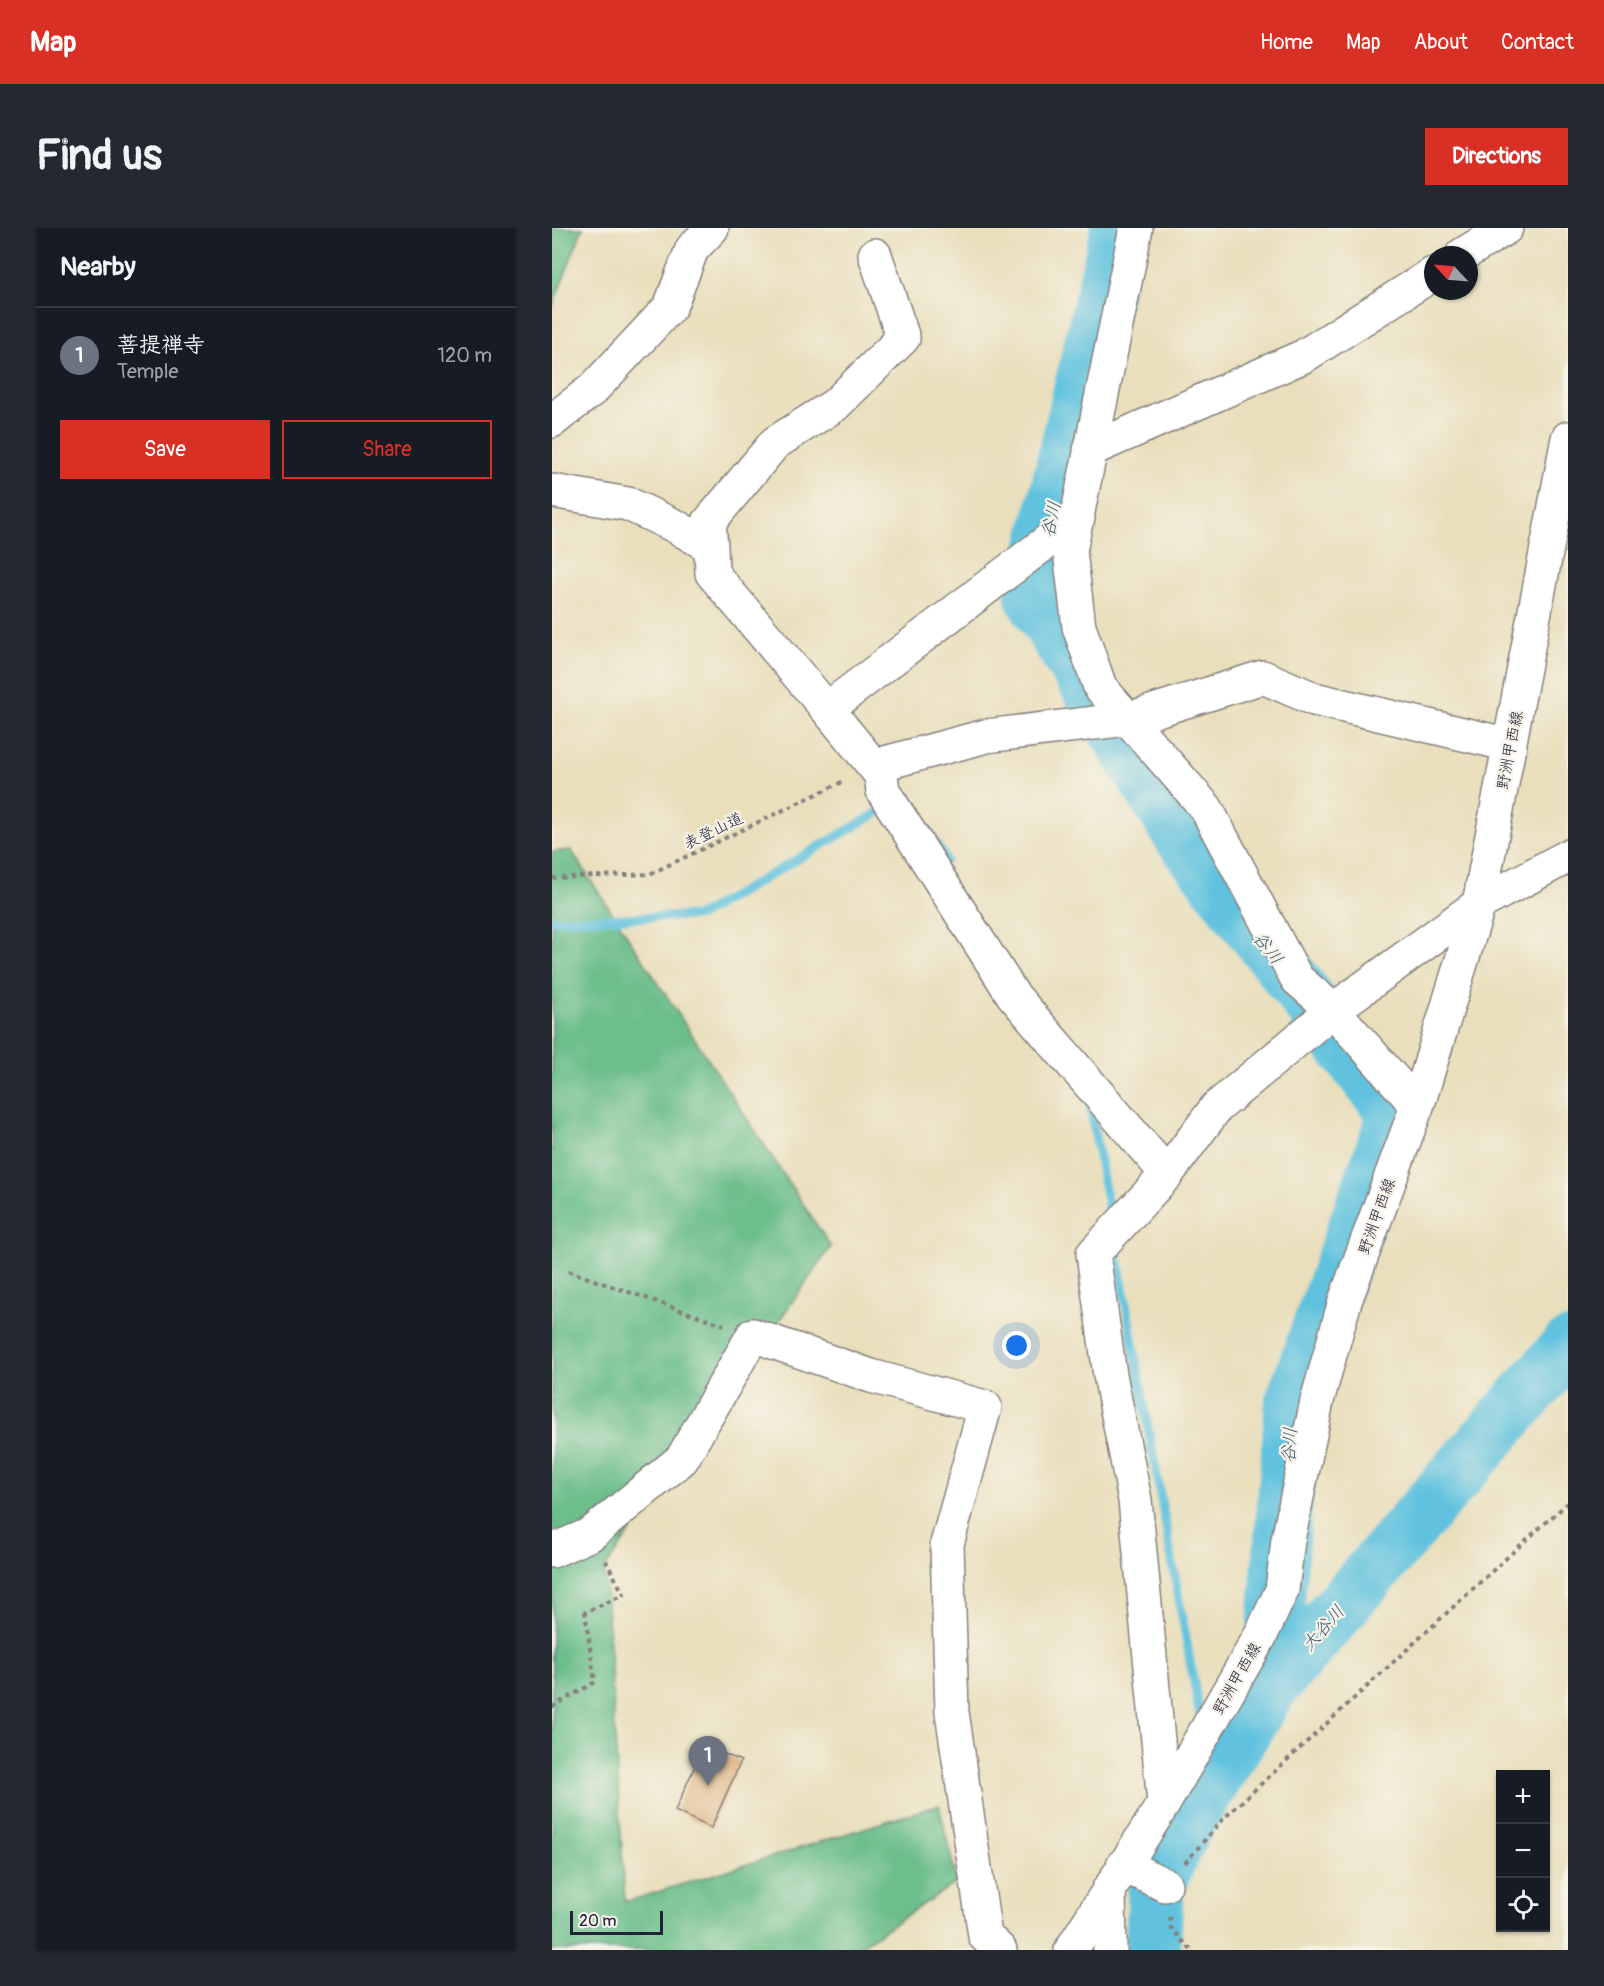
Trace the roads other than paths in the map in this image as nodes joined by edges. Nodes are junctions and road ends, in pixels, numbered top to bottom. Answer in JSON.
{"nodes":[{"id":1,"x":712,"y":228,"type":"edge"},
{"id":2,"x":1136,"y":228,"type":"edge"},
{"id":3,"x":1506,"y":228,"type":"edge"},
{"id":4,"x":1477,"y":246,"type":"edge"},
{"id":5,"x":875,"y":255,"type":"dead end"},
{"id":6,"x":1424,"y":280,"type":"edge"},
{"id":7,"x":552,"y":421,"type":"edge"},
{"id":8,"x":1568,"y":438,"type":"edge"},
{"id":9,"x":1090,"y":450,"type":"junction"},
{"id":10,"x":552,"y":491,"type":"edge"},
{"id":11,"x":1078,"y":518,"type":"junction"},
{"id":12,"x":711,"y":547,"type":"junction"},
{"id":13,"x":827,"y":709,"type":"junction"},
{"id":14,"x":1128,"y":719,"type":"junction"},
{"id":15,"x":1510,"y":746,"type":"junction"},
{"id":16,"x":874,"y":766,"type":"junction"},
{"id":17,"x":1568,"y":856,"type":"edge"},
{"id":18,"x":1479,"y":904,"type":"junction"},
{"id":19,"x":1333,"y":1010,"type":"junction"},
{"id":20,"x":1417,"y":1106,"type":"junction"},
{"id":21,"x":1167,"y":1174,"type":"junction"},
{"id":22,"x":552,"y":1551,"type":"edge"},
{"id":23,"x":1164,"y":1803,"type":"junction"},
{"id":24,"x":1116,"y":1877,"type":"junction"},
{"id":25,"x":1165,"y":1885,"type":"road end"},
{"id":26,"x":1000,"y":1950,"type":"edge"},
{"id":27,"x":1071,"y":1950,"type":"edge"},
{"id":28,"x":1110,"y":1950,"type":"edge"}],
"edges":[{"from":1,"to":7,"type":"street"},
{"from":2,"to":9,"type":"street"},
{"from":3,"to":4,"type":"street"},
{"from":5,"to":12,"type":"street"},
{"from":6,"to":9,"type":"street"},
{"from":8,"to":15,"type":"street","name":"野洲甲西線"},
{"from":9,"to":11,"type":"street"},
{"from":10,"to":12,"type":"street"},
{"from":11,"to":13,"type":"street"},
{"from":11,"to":14,"type":"street"},
{"from":12,"to":13,"type":"street"},
{"from":13,"to":16,"type":"street"},
{"from":14,"to":15,"type":"street"},
{"from":14,"to":16,"type":"street"},
{"from":14,"to":19,"type":"street"},
{"from":15,"to":18,"type":"street","name":"野洲甲西線"},
{"from":16,"to":21,"type":"street"},
{"from":17,"to":18,"type":"street"},
{"from":18,"to":19,"type":"street"},
{"from":18,"to":20,"type":"street","name":"野洲甲西線"},
{"from":19,"to":20,"type":"street"},
{"from":19,"to":21,"type":"street"},
{"from":20,"to":23,"type":"street","name":"野洲甲西線"},
{"from":21,"to":23,"type":"street"},
{"from":22,"to":26,"type":"street"},
{"from":23,"to":24,"type":"street","name":"野洲甲西線"},
{"from":24,"to":25,"type":"street"},
{"from":24,"to":27,"type":"street","name":"野洲甲西線"},
{"from":24,"to":28,"type":"street"}]}
